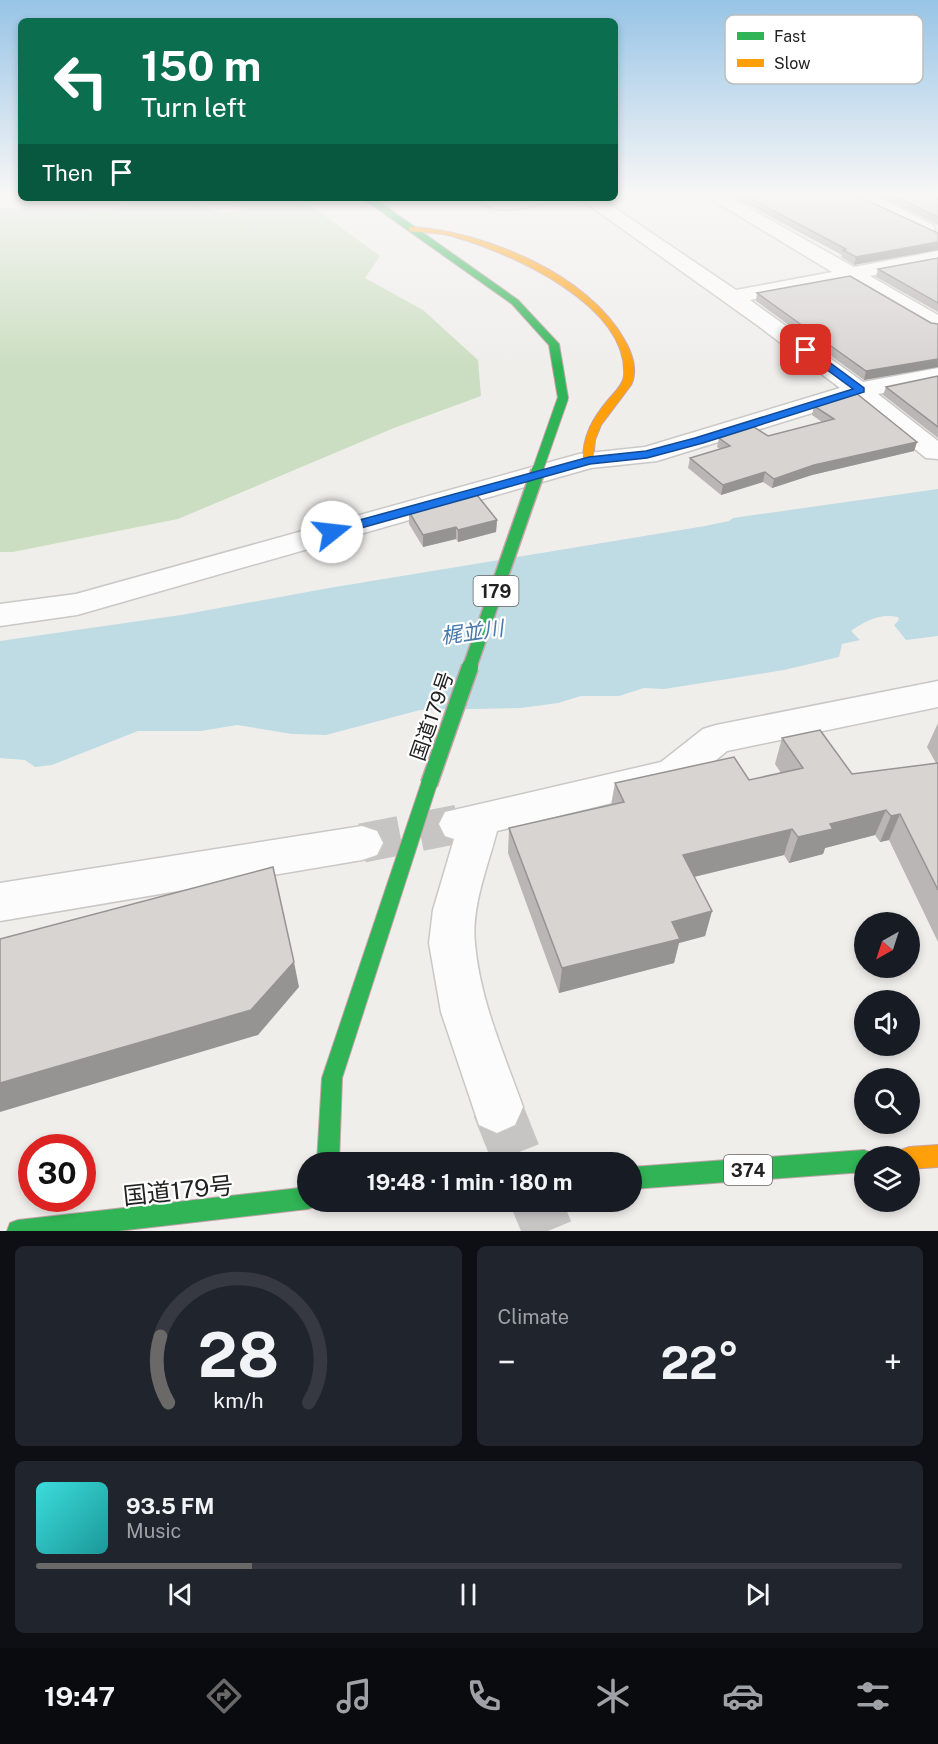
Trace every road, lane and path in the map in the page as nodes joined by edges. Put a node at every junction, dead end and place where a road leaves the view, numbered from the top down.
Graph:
1 (444, 251) edge
2 (500, 251) edge
3 (667, 251) edge
4 (810, 251) edge
5 (938, 257) edge
6 (850, 274) junction
7 (734, 297) junction
8 (938, 324) edge
9 (938, 375) edge
10 (860, 390) junction
11 (935, 452) dead end
12 (589, 460) junction
13 (0, 615) edge
14 (938, 694) edge
15 (362, 843) tunnel mouth
16 (0, 902) edge
17 (497, 1107) tunnel mouth
18 (328, 1152) edge
19 (938, 1156) edge
20 (920, 1157) edge
21 (854, 1162) edge
22 (642, 1177) edge
23 (297, 1199) edge
24 (18, 1231) edge

1 - 18 highway, 国道179号 / 179, bridge
2 - 12 highway
3 - 7 street
4 - 6 street
5 - 6 street
6 - 7 street
6 - 8 street
7 - 10 street
9 - 10 street
10 - 11 street
10 - 12 street
12 - 13 street
14 - 17 street
15 - 16 street
19 - 20 highway
21 - 22 highway, 374
23 - 24 highway, 国道179号

